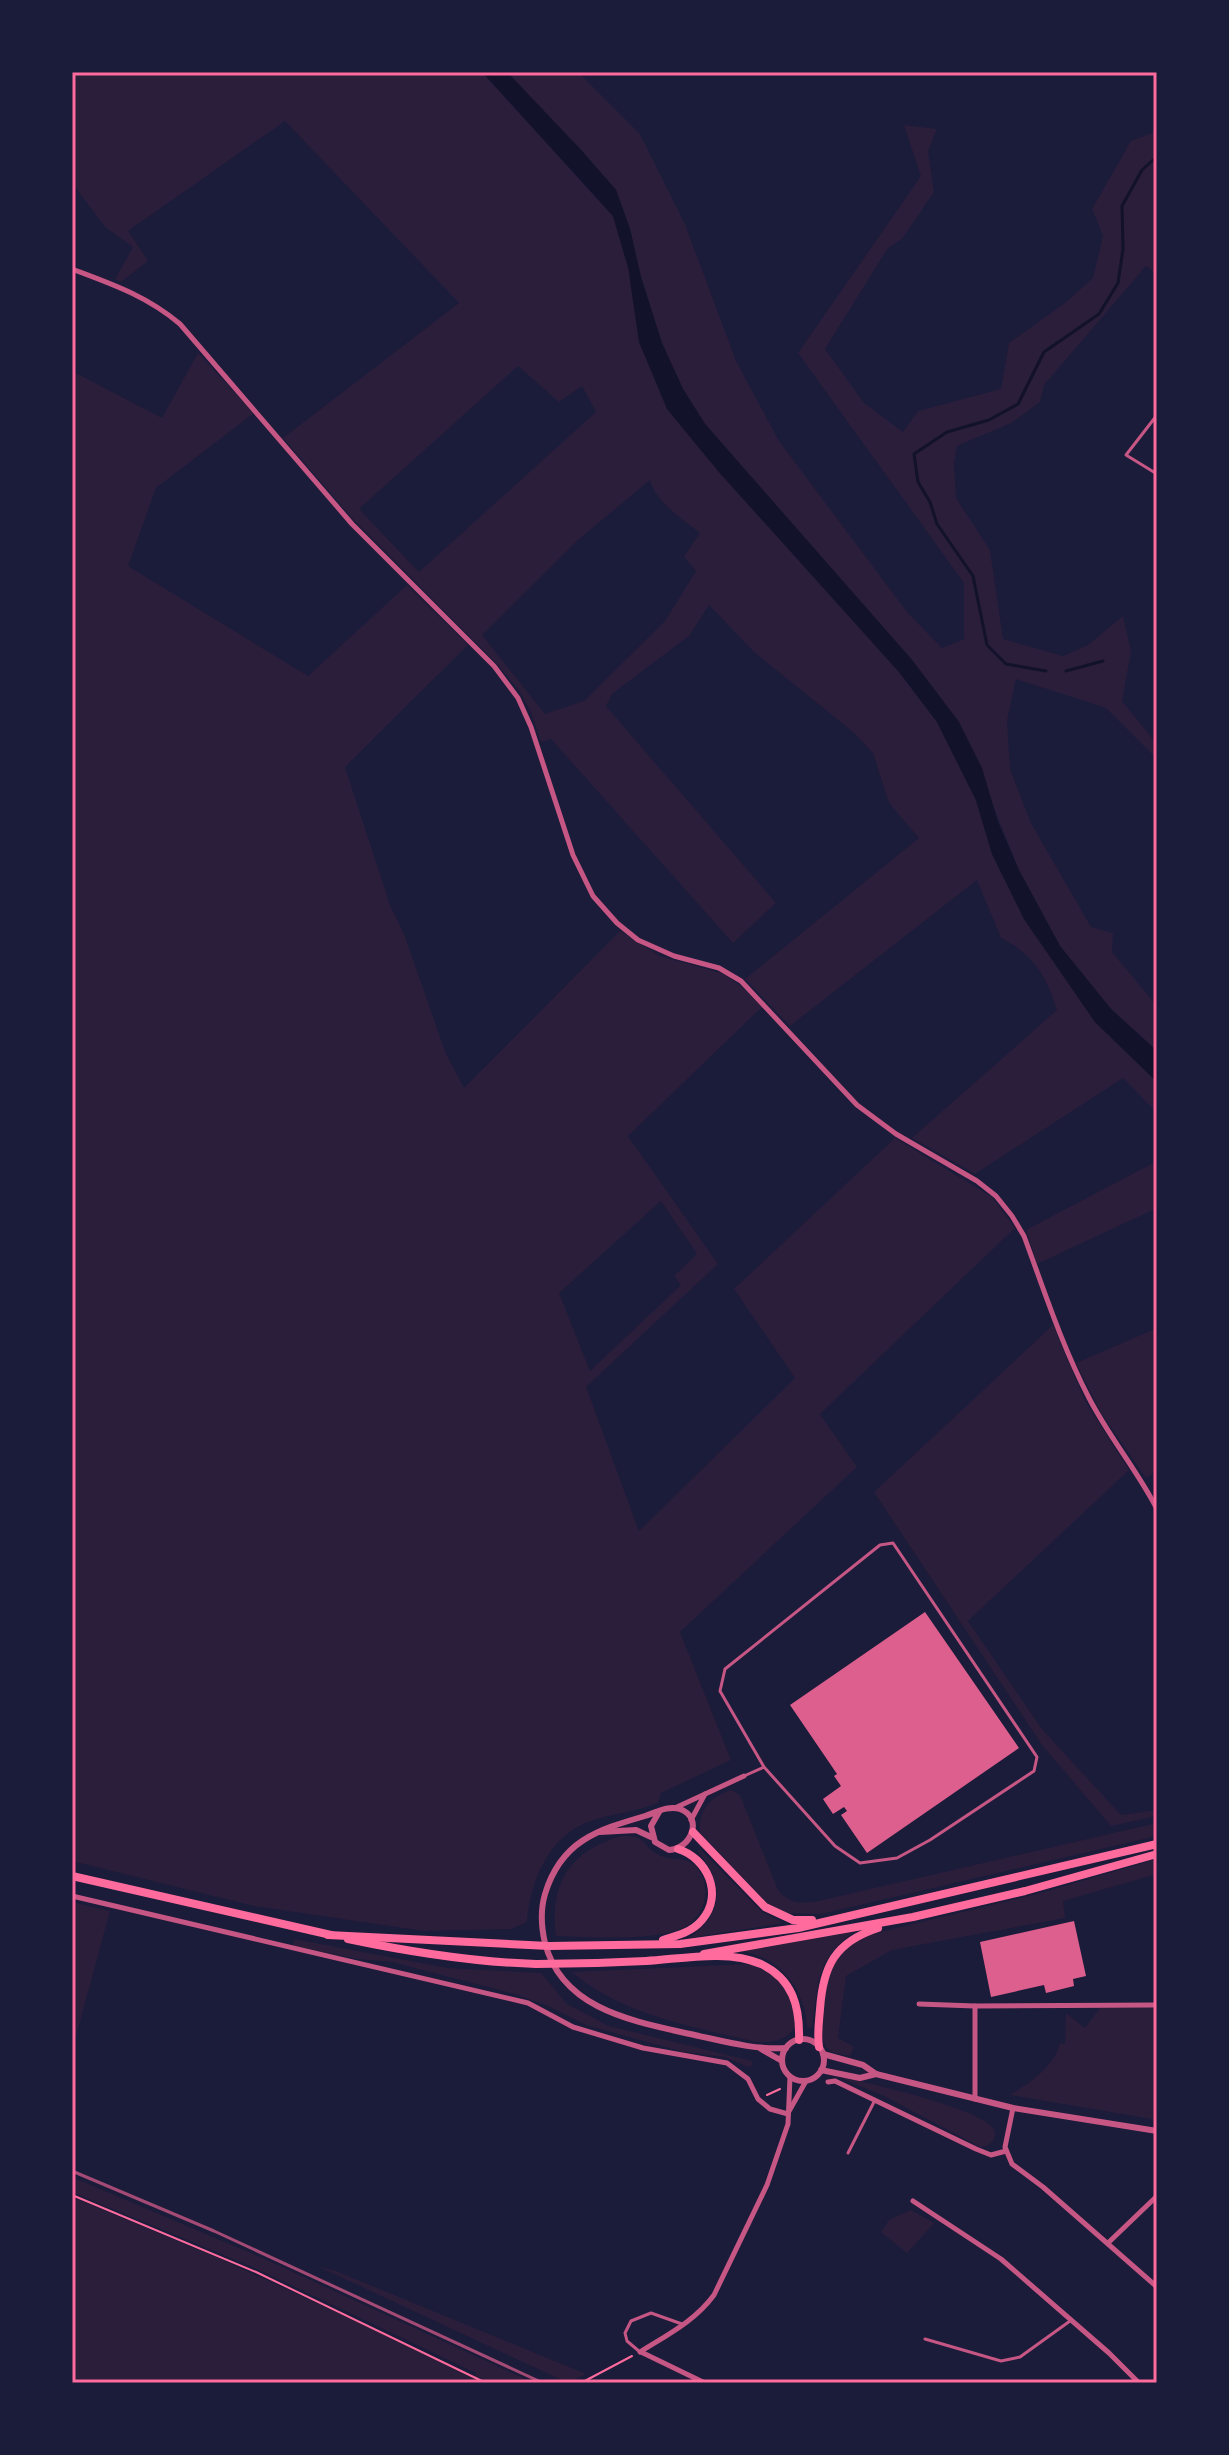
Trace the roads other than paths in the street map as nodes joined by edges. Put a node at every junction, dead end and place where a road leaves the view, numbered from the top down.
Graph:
1 (72, 269) edge
2 (1157, 415) edge
3 (1157, 474) edge
4 (1157, 1509) edge
5 (764, 1767) junction
6 (744, 1776) joint
7 (705, 1794) junction
8 (675, 1808) junction
9 (659, 1812) junction
10 (691, 1820) junction
11 (596, 1832) junction
12 (693, 1832) junction
13 (653, 1838) junction
14 (1157, 1844) edge
15 (678, 1849) junction
16 (1157, 1854) edge
17 (72, 1876) edge
18 (72, 1896) edge
19 (848, 1915) junction
20 (913, 1917) junction
21 (328, 1935) junction
22 (618, 1944) junction
23 (688, 1957) junction
24 (919, 2004) dead end
25 (1157, 2005) edge
26 (975, 2006) junction
27 (799, 2040) junction
28 (786, 2048) junction
29 (761, 2049) junction
30 (821, 2051) junction
31 (782, 2061) junction
32 (821, 2070) junction
33 (876, 2074) junction
34 (790, 2077) junction
35 (806, 2081) junction
36 (828, 2082) dead end
37 (975, 2099) junction
38 (875, 2100) junction
39 (1013, 2108) junction
40 (788, 2114) junction
41 (1157, 2131) edge
42 (1006, 2151) junction
43 (848, 2153) dead end
44 (1157, 2196) edge
45 (913, 2201) dead end
46 (1108, 2243) junction
47 (1157, 2287) edge
48 (1070, 2321) junction
49 (684, 2325) junction
50 (925, 2339) dead end
51 (640, 2352) junction
52 (705, 2383) edge
53 (1139, 2383) edge

1 - 4 street
2 - 3 lane
5 - 5 lane
5 - 6 lane
6 - 7 street
7 - 8 street
7 - 10 street
8 - 9 street
8 - 10 street
9 - 11 street
9 - 13 street
10 - 12 street
11 - 13 street
11 - 29 street
12 - 15 street
12 - 19 main road
13 - 15 street
14 - 19 main road
15 - 22 main road
16 - 20 main road
17 - 21 main road
18 - 40 street
19 - 22 main road
20 - 23 main road
20 - 30 main road
21 - 22 main road
21 - 23 main road
23 - 27 main road
24 - 26 street
25 - 26 street
26 - 37 street
27 - 28 street
27 - 30 street
28 - 29 street
28 - 31 street
29 - 31 street
30 - 32 street
30 - 33 street
31 - 34 street
32 - 33 street
32 - 35 street
33 - 37 street
34 - 35 street
34 - 40 street
35 - 40 street
36 - 38 street
37 - 39 street
38 - 42 street
38 - 43 lane
39 - 41 street
39 - 42 street
40 - 49 street
42 - 46 street
44 - 46 street
45 - 48 street
46 - 47 street
48 - 50 lane
48 - 53 street
49 - 51 street
49 - 51 lane
51 - 52 street

